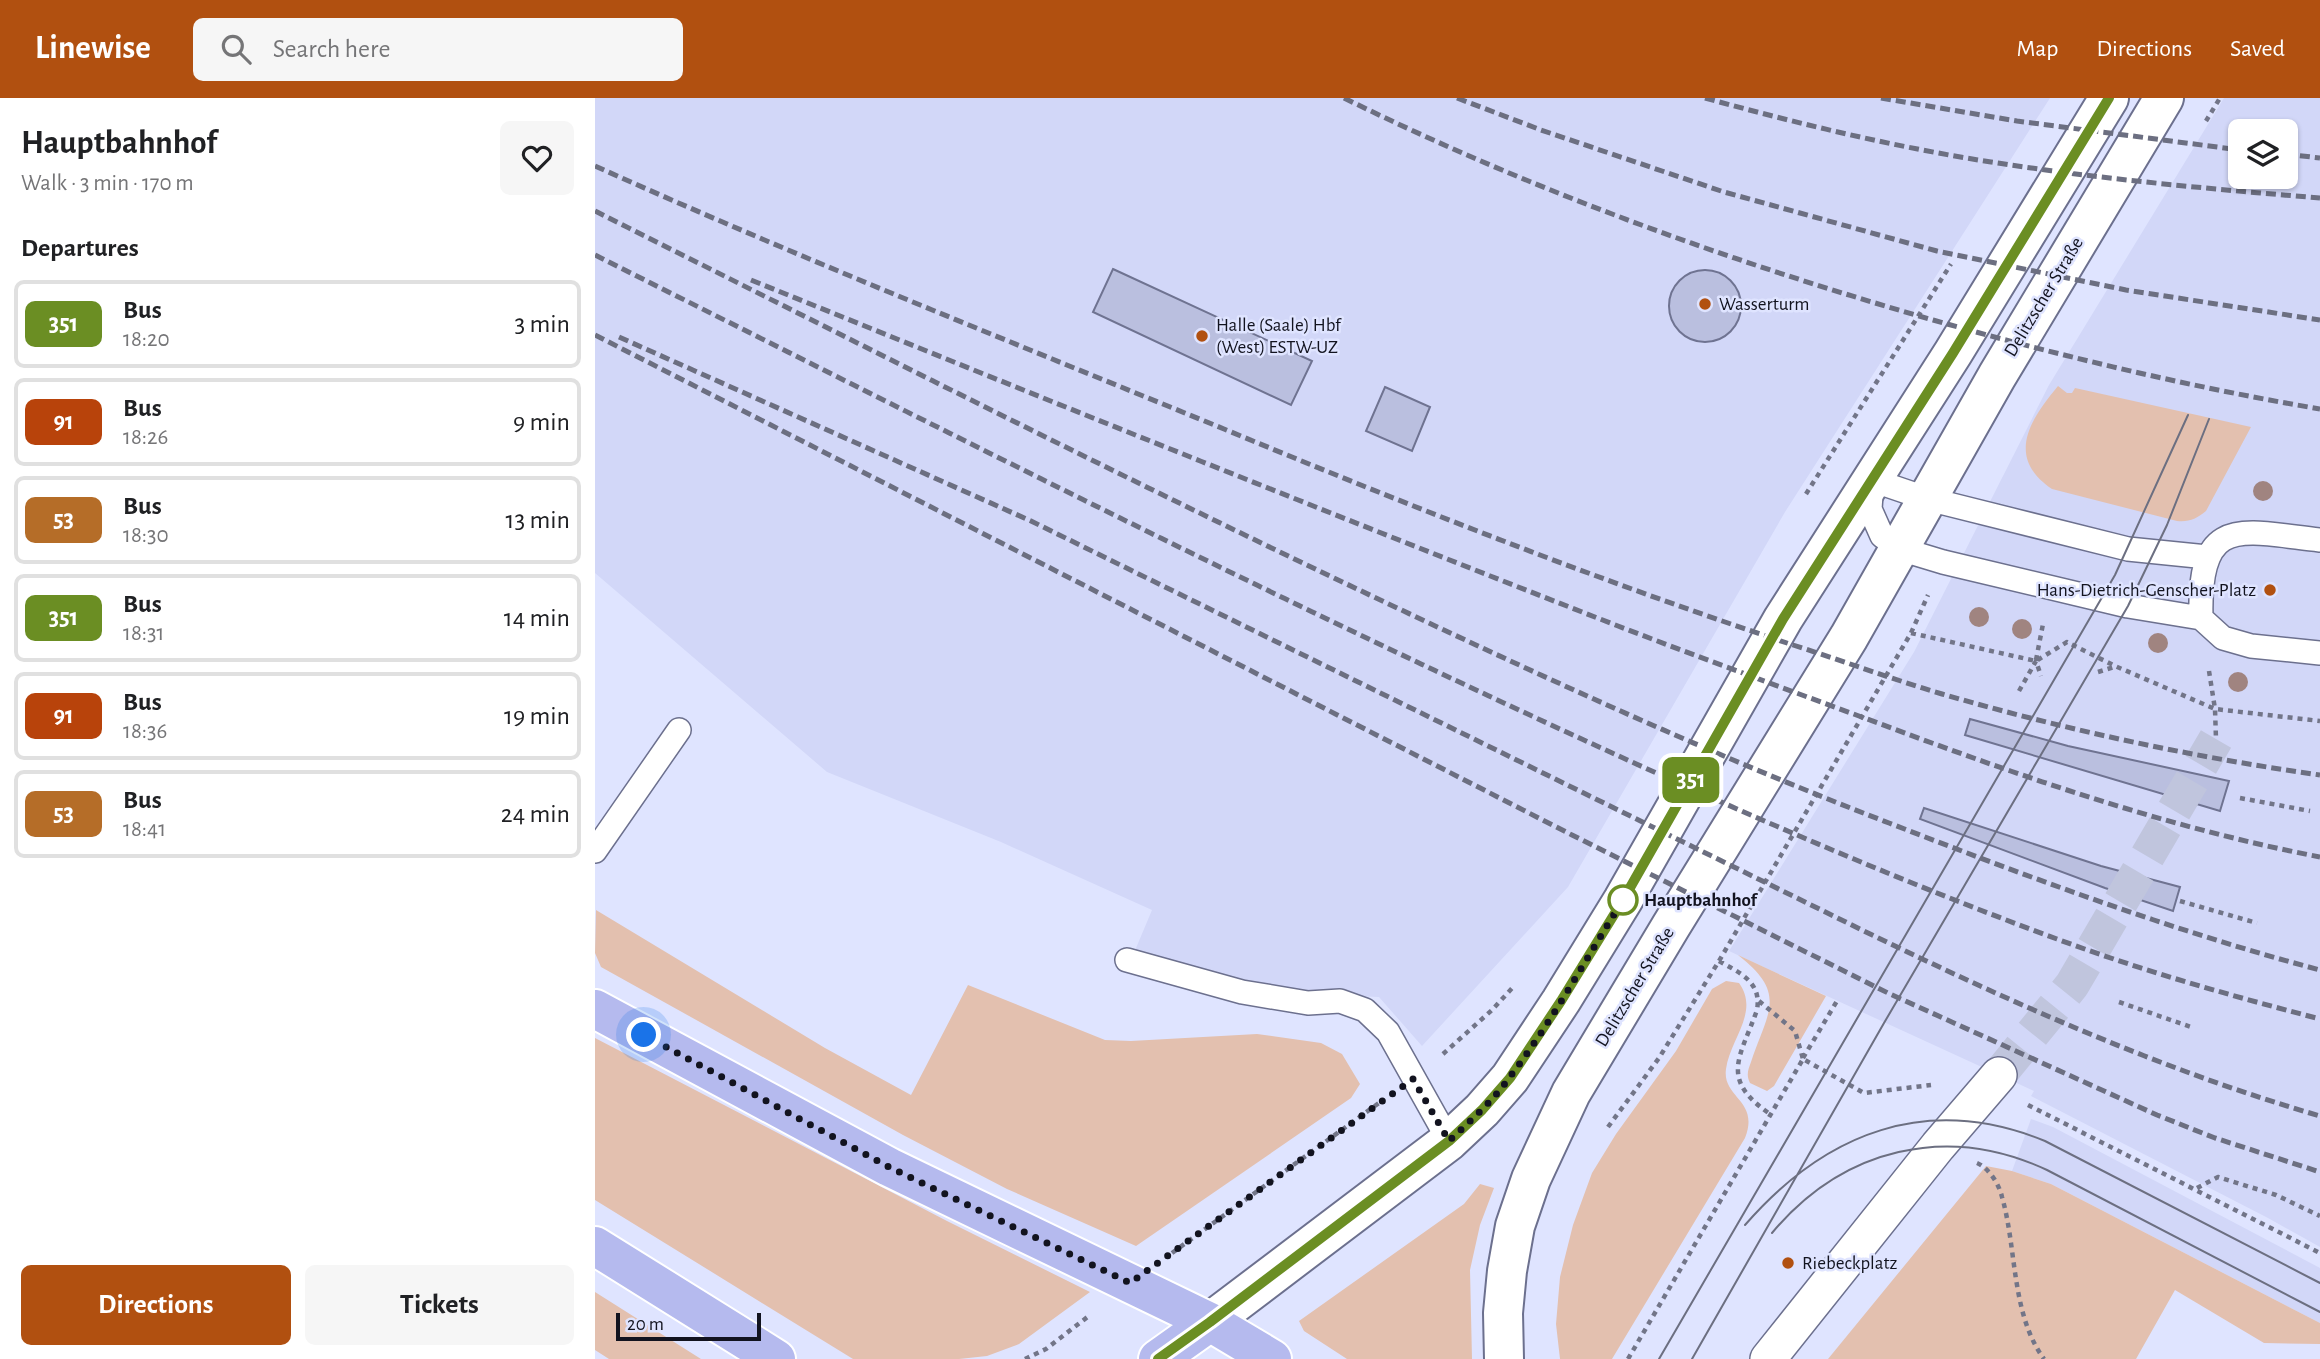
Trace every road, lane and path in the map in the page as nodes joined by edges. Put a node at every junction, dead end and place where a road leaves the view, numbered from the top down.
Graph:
1 (2109, 98) edge
2 (2164, 98) edge
3 (1954, 260) dead end
4 (1872, 480) junction
5 (1928, 499) junction
6 (1800, 503) dead end
7 (2320, 540) edge
8 (1900, 549) junction
9 (2207, 557) junction
10 (2201, 618) junction
11 (1911, 633) dead end
12 (2320, 653) edge
13 (2036, 661) junction
14 (2115, 666) junction
15 (2098, 672) dead end
16 (2041, 676) dead end
17 (2018, 691) dead end
18 (2215, 709) junction
19 (2320, 722) edge
20 (679, 730) dead end
21 (2216, 739) tunnel mouth
22 (2240, 798) dead end
23 (2310, 811) dead end
24 (595, 851) edge
25 (2180, 901) dead end
26 (2257, 923) dead end
27 (1127, 960) dead end
28 (1719, 961) dead end
29 (1519, 980) dead end
30 (1759, 1000) junction
31 (1837, 1001) dead end
32 (2119, 1002) dead end
33 (595, 1009) edge
34 (2192, 1027) dead end
35 (1803, 1059) junction
36 (1413, 1079) junction
37 (1991, 1082) junction
38 (1770, 1114) junction
39 (1449, 1141) junction
40 (1986, 1166) dead end
41 (2196, 1189) junction
42 (2320, 1216) edge
43 (595, 1246) edge
44 (2320, 1253) edge
45 (1130, 1283) junction
46 (1210, 1322) junction
47 (776, 1359) edge
48 (1025, 1359) edge
49 (1158, 1359) edge
50 (1272, 1359) edge
51 (1504, 1359) edge
52 (1628, 1359) edge
53 (1769, 1359) edge
54 (2044, 1359) edge

1 - 4 main road
2 - 5 main road, Delitzscher Straße
3 - 6 path
4 - 5 lane
4 - 8 lane
4 - 39 main road
5 - 8 main road, Delitzscher Straße
5 - 9 lane
7 - 9 lane
8 - 10 lane
8 - 51 main road, Delitzscher Straße
9 - 10 lane
10 - 12 lane
11 - 13 path
13 - 14 path
13 - 16 path
13 - 17 path
14 - 15 path
14 - 18 path
18 - 19 path
18 - 21 path
20 - 24 lane
22 - 23 path
25 - 26 path
27 - 36 lane
28 - 30 path
29 - 36 path
30 - 35 path
30 - 38 path
31 - 35 path
32 - 34 path
33 - 45 main road
35 - 37 path
35 - 38 path
36 - 39 lane
36 - 45 path
37 - 41 path
37 - 53 street
38 - 52 path
39 - 46 main road
40 - 54 path
41 - 42 path
41 - 44 path
43 - 47 main road
45 - 46 main road
45 - 48 path
46 - 49 main road
46 - 50 main road

